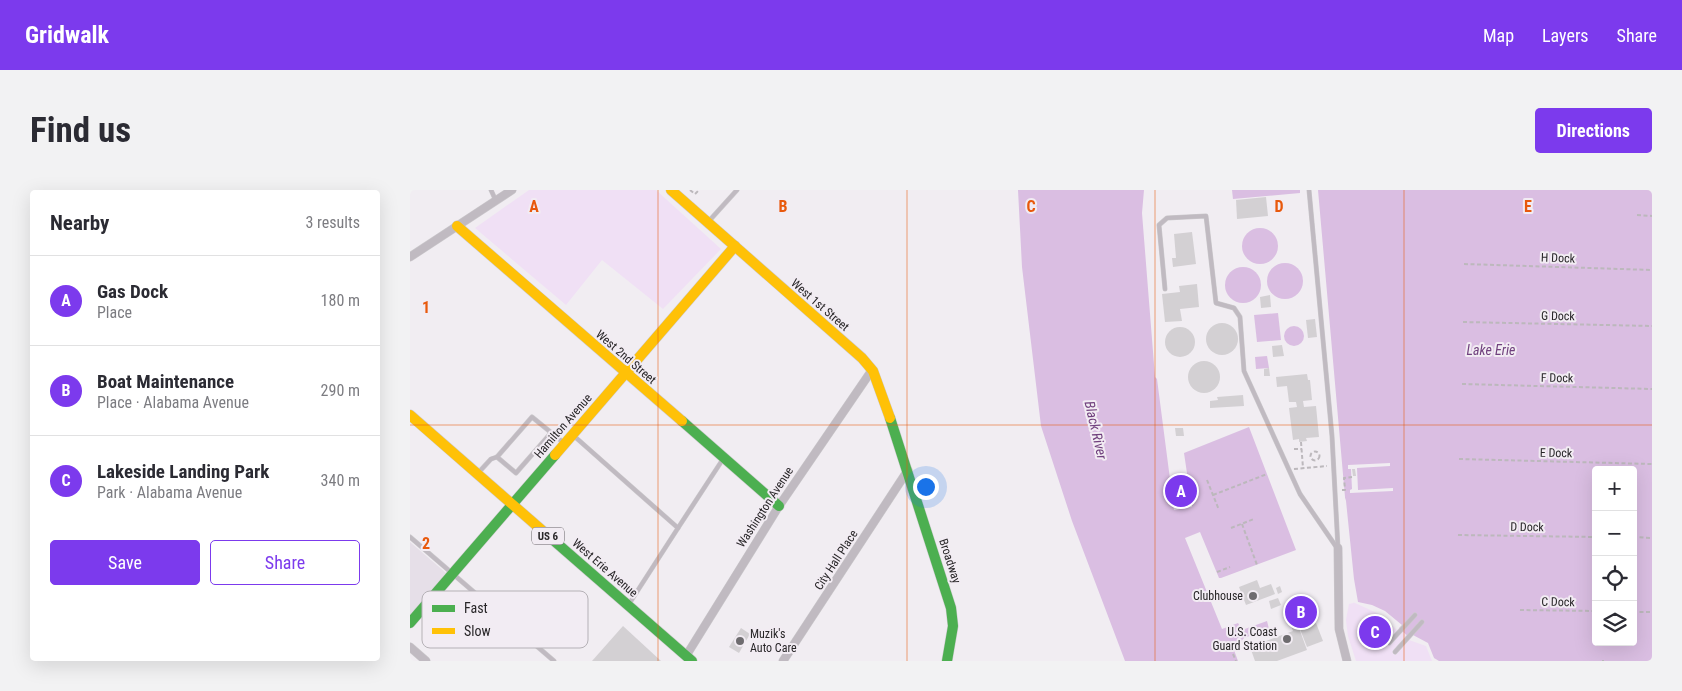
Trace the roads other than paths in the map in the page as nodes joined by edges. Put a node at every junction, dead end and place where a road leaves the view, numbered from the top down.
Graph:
1 (491, 190) edge
2 (512, 190) edge
3 (671, 190) edge
4 (737, 190) edge
5 (1310, 190) edge
6 (496, 201) junction
7 (708, 222) junction
8 (457, 226) junction
9 (735, 246) junction
10 (410, 256) edge
11 (1165, 289) dead end
12 (872, 370) junction
13 (625, 373) junction
14 (410, 416) edge
15 (551, 432) junction
16 (572, 435) junction
17 (564, 444) junction
18 (496, 457) junction
19 (724, 458) junction
20 (908, 470) junction
21 (478, 474) junction
22 (512, 504) junction
23 (779, 506) junction
24 (678, 528) junction
25 (410, 537) edge
26 (1338, 548) junction
27 (453, 574) junction
28 (438, 591) edge
29 (473, 591) edge
30 (628, 605) junction
31 (422, 609) edge
32 (1415, 615) dead end
33 (1422, 622) dead end
34 (410, 623) edge
35 (1389, 644) dead end
36 (410, 647) edge
37 (539, 648) edge
38 (1396, 652) dead end
39 (687, 659) edge
40 (426, 661) edge
41 (554, 661) edge
42 (783, 661) edge
43 (947, 661) edge
44 (1347, 661) edge

1 - 6 lane
2 - 6 street
3 - 7 street, West 1st Street
4 - 7 lane
5 - 26 lane
6 - 8 street
7 - 9 street, West 1st Street
8 - 10 street
8 - 13 street, West 2nd Street
9 - 12 street, West 1st Street
9 - 13 street, Hamilton Avenue
11 - 26 lane
12 - 20 street, West 1st Street
12 - 23 street, Washington Avenue
13 - 16 street, Hamilton Avenue
13 - 19 street, West 2nd Street
14 - 21 street, West Erie Avenue / US 6
15 - 17 lane
15 - 18 lane
15 - 18 lane
16 - 17 street, Hamilton Avenue
16 - 24 lane
17 - 22 street, Hamilton Avenue
18 - 21 lane
19 - 23 street, West 2nd Street
19 - 24 lane
20 - 42 street, City Hall Place
20 - 43 street, Broadway
21 - 22 street, West Erie Avenue / US 6
22 - 27 street, Hamilton Avenue
22 - 30 street, West Erie Avenue / US 6
23 - 39 street, Washington Avenue
24 - 30 lane
25 - 27 lane
26 - 44 street
27 - 28 street, Hamilton Avenue
27 - 29 lane
30 - 39 street, West Erie Avenue / US 6
31 - 34 street, Hamilton Avenue
32 - 35 lane
33 - 38 lane
36 - 40 street
37 - 41 lane

